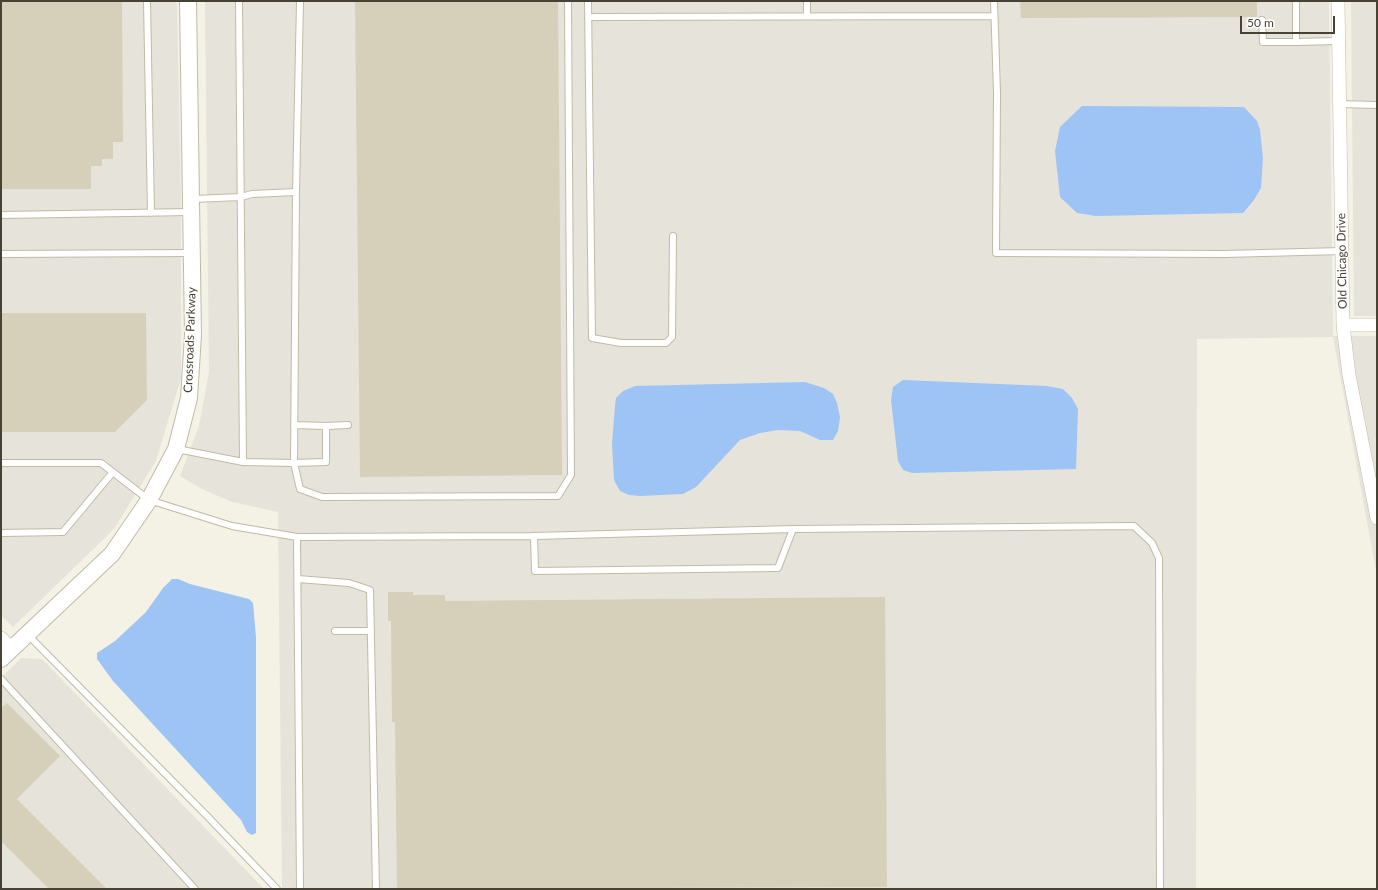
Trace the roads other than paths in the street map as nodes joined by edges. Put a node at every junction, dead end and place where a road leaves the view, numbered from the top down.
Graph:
1 (147, 1) edge
2 (188, 1) edge
3 (239, 1) edge
4 (300, 1) edge
5 (568, 1) edge
6 (588, 1) edge
7 (807, 1) edge
8 (994, 1) edge
9 (1296, 1) edge
10 (1338, 1) edge
11 (806, 16) junction
12 (994, 16) junction
13 (588, 17) junction
14 (1262, 20) dead end
15 (1338, 41) junction
16 (1296, 42) junction
17 (1339, 104) junction
18 (1377, 105) edge
19 (296, 192) junction
20 (241, 196) junction
21 (191, 205) junction
22 (151, 212) junction
23 (1, 215) edge
24 (672, 236) dead end
25 (1342, 251) junction
26 (192, 252) junction
27 (1, 254) edge
28 (1343, 325) junction
29 (1377, 325) edge
30 (294, 425) junction
31 (348, 425) dead end
32 (326, 426) junction
33 (176, 449) junction
34 (243, 462) junction
35 (1, 463) edge
36 (294, 463) junction
37 (113, 472) junction
38 (1374, 486) edge
39 (150, 500) junction
40 (1377, 518) edge
41 (793, 529) junction
42 (1, 533) edge
43 (534, 536) junction
44 (297, 537) junction
45 (298, 579) junction
46 (335, 631) dead end
47 (371, 631) junction
48 (27, 634) junction
49 (5, 649) edge
50 (1, 679) edge
51 (195, 889) edge
52 (277, 889) edge
53 (300, 889) edge
54 (376, 889) edge
55 (1160, 889) edge

1 - 22 lane
2 - 21 street, Crossroads Parkway
3 - 20 lane
4 - 19 lane
5 - 36 lane
6 - 13 lane
7 - 11 lane
8 - 12 lane
9 - 16 lane
10 - 15 street, Old Chicago Drive
11 - 12 lane
11 - 13 lane
12 - 25 lane
13 - 24 lane
14 - 16 lane
15 - 16 lane
15 - 17 street, Old Chicago Drive
17 - 18 lane
17 - 25 street, Old Chicago Drive
19 - 20 lane
19 - 30 lane
20 - 21 lane
20 - 34 lane
21 - 22 lane
21 - 26 street, Crossroads Parkway
22 - 23 lane
25 - 28 street, Old Chicago Drive
26 - 27 lane
26 - 33 street, Crossroads Parkway
28 - 29 street
28 - 38 street, Old Chicago Drive
30 - 32 lane
30 - 36 lane
31 - 32 lane
32 - 36 lane
33 - 34 lane
33 - 39 street, Crossroads Parkway
34 - 36 lane
35 - 37 lane
37 - 39 lane
37 - 42 lane
38 - 40 street, Old Chicago Drive
39 - 44 lane
39 - 48 street, Crossroads Parkway
41 - 43 lane
41 - 43 lane
41 - 55 lane
43 - 44 lane
44 - 45 lane
45 - 47 lane
45 - 53 lane
46 - 47 lane
47 - 54 lane
48 - 49 street, Crossroads Parkway
48 - 52 lane
50 - 51 lane

